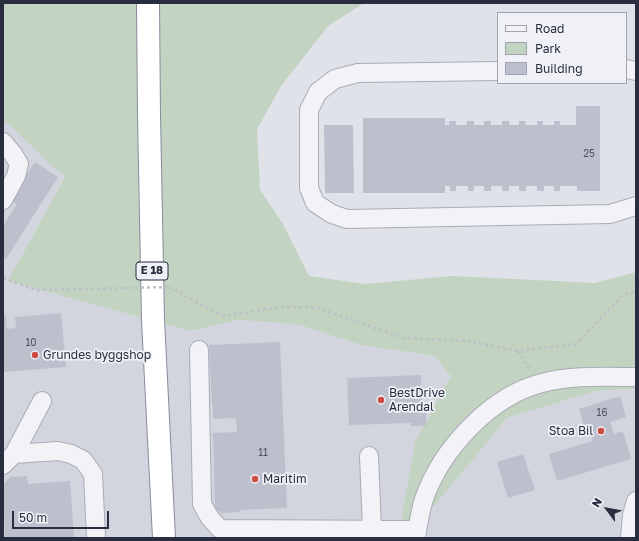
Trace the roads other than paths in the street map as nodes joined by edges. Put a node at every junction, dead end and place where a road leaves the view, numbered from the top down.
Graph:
1 (139, 3) edge
2 (148, 3) edge
3 (497, 71) edge
4 (3, 142) edge
5 (3, 200) edge
6 (636, 206) edge
7 (199, 350) dead end
8 (636, 377) edge
9 (42, 401) dead end
10 (369, 456) dead end
11 (9, 460) edge
12 (636, 501) edge
13 (372, 528) junction
14 (217, 533) edge
15 (417, 534) edge
16 (96, 538) edge
17 (150, 538) edge
18 (164, 538) edge
19 (630, 538) edge

1 - 17 highway, E 18
2 - 18 highway, E 18
3 - 6 street
4 - 5 street
7 - 14 street
8 - 15 street
9 - 11 street
10 - 13 street
11 - 16 street
12 - 19 street
13 - 14 street
13 - 15 street

